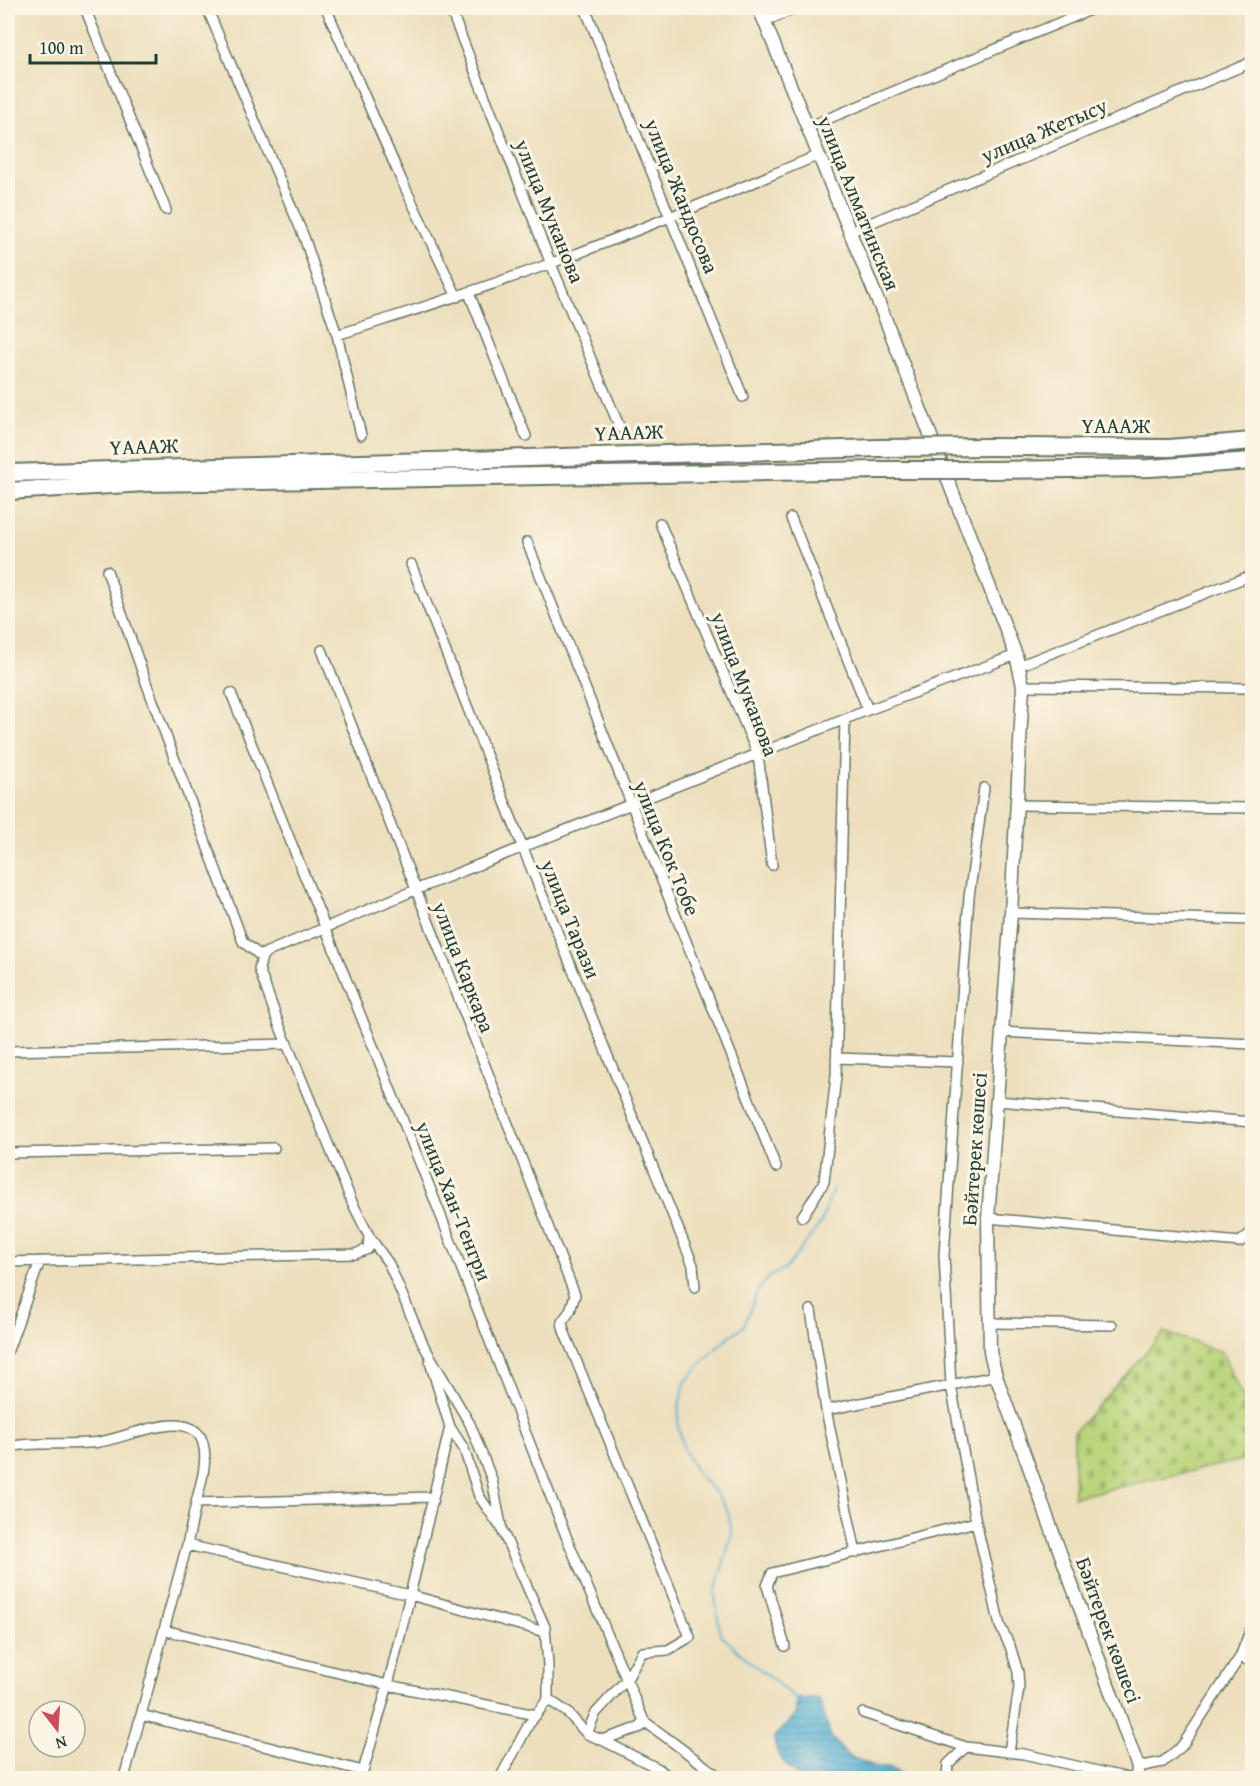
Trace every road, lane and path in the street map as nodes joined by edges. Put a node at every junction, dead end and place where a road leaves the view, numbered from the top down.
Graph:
1 (85, 8) edge
2 (207, 8) edge
3 (326, 8) edge
4 (450, 8) edge
5 (585, 8) edge
6 (759, 8) edge
7 (797, 8) edge
8 (1095, 8) edge
9 (765, 21) junction
10 (1252, 62) edge
11 (808, 127) junction
12 (819, 155) junction
13 (166, 210) dead end
14 (671, 217) junction
15 (849, 232) junction
16 (551, 264) junction
17 (469, 293) junction
18 (457, 297) junction
19 (337, 335) junction
20 (743, 398) dead end
21 (620, 428) dead end
22 (361, 435) dead end
23 (526, 436) dead end
24 (1252, 441) edge
25 (1252, 461) edge
26 (8, 473) edge
27 (8, 491) edge
28 (791, 518) dead end
29 (963, 519) joint
30 (660, 524) dead end
31 (527, 542) dead end
32 (411, 564) dead end
33 (107, 571) dead end
34 (1252, 575) edge
35 (322, 650) dead end
36 (1017, 661) junction
37 (1023, 686) junction
38 (1252, 688) edge
39 (231, 693) dead end
40 (868, 710) junction
41 (844, 719) junction
42 (758, 755) junction
43 (984, 788) dead end
44 (1017, 805) junction
45 (631, 806) junction
46 (1252, 808) edge
47 (523, 848) junction
48 (772, 865) dead end
49 (415, 890) junction
50 (1011, 913) junction
51 (1252, 920) edge
52 (326, 927) junction
53 (262, 957) junction
54 (1000, 1032) junction
55 (287, 1044) junction
56 (1252, 1044) edge
57 (8, 1051) edge
58 (836, 1058) junction
59 (958, 1062) junction
60 (997, 1101) junction
61 (1252, 1122) edge
62 (274, 1148) dead end
63 (8, 1153) edge
64 (776, 1167) dead end
65 (802, 1217) dead end
66 (988, 1218) junction
67 (1252, 1232) edge
68 (369, 1236) junction
69 (40, 1261) junction
70 (8, 1262) edge
71 (695, 1287) dead end
72 (811, 1310) dead end
73 (990, 1323) junction
74 (1112, 1325) dead end
75 (424, 1346) junction
76 (8, 1350) edge
77 (996, 1376) junction
78 (951, 1385) junction
79 (826, 1410) junction
80 (450, 1427) junction
81 (8, 1448) edge
82 (433, 1497) junction
83 (196, 1503) junction
84 (976, 1522) junction
85 (502, 1530) junction
86 (187, 1545) junction
87 (856, 1553) junction
88 (410, 1595) junction
89 (1252, 1626) edge
90 (164, 1630) junction
91 (545, 1632) junction
92 (785, 1646) dead end
93 (1240, 1657) junction
94 (1252, 1662) edge
95 (627, 1679) junction
96 (388, 1685) junction
97 (549, 1699) junction
98 (863, 1713) dead end
99 (141, 1715) junction
100 (536, 1716) junction
101 (644, 1721) junction
102 (587, 1734) junction
103 (603, 1740) junction
104 (966, 1747) junction
105 (1009, 1752) junction
106 (1138, 1773) edge
107 (363, 1775) edge
108 (124, 1779) edge
109 (500, 1779) edge
110 (670, 1779) edge
111 (721, 1779) edge
112 (947, 1779) edge
113 (1128, 1779) edge

1 - 13 street
2 - 19 street
3 - 18 street
4 - 16 street, улица Муканова
5 - 14 street, улица Жандосова
6 - 9 street, улица Алматинская
7 - 9 street
8 - 11 street
9 - 11 street, улица Алматинская
10 - 15 street, улица Жетысу
11 - 12 street, улица Алматинская
12 - 14 street
12 - 15 street, улица Алматинская
14 - 16 street
14 - 20 street, улица Жандосова
15 - 29 street, улица Алматинская
16 - 17 street
16 - 21 street, улица Муканова
17 - 18 street
17 - 23 street
18 - 19 street
19 - 22 street
24 - 26 highway, ҮАААЖ, bridge
25 - 27 highway, ҮАААЖ, bridge
28 - 40 street
29 - 36 street, Бәйтерек көшесі
30 - 42 street, улица Муканова
31 - 45 street, улица Кок Тобе
32 - 47 street, улица Тарази
33 - 53 street
34 - 36 street
35 - 49 street, улица Каркара
36 - 37 street, Бәйтерек көшесі
36 - 40 street
37 - 38 street
37 - 44 street, Бәйтерек көшесі
39 - 52 street, улица Хан-Тенгри
40 - 41 street
41 - 42 street
41 - 58 street
42 - 45 street
42 - 48 street, улица Муканова
43 - 59 street
44 - 46 street
44 - 50 street, Бәйтерек көшесі
45 - 47 street
45 - 64 street, улица Кок Тобе
47 - 49 street
47 - 71 street, улица Тарази
49 - 52 street
49 - 95 street, улица Каркара
50 - 51 street
50 - 54 street, Бәйтерек көшесі
52 - 53 street
52 - 95 street, улица Хан-Тенгри
53 - 55 street
54 - 56 street
54 - 60 street, Бәйтерек көшесі
55 - 57 street
55 - 68 street
58 - 59 street
58 - 65 street
59 - 78 street
60 - 61 street
60 - 66 street, Бәйтерек көшесі
62 - 63 street
66 - 67 street
66 - 73 street, Бәйтерек көшесі
68 - 69 street
68 - 75 street
69 - 70 street
69 - 76 street
72 - 79 street
73 - 74 street
73 - 77 street, Бәйтерек көшесі
75 - 80 street
75 - 85 street
77 - 78 street
77 - 106 street, Бәйтерек көшесі
78 - 79 street
78 - 84 street
79 - 87 street
80 - 82 street
80 - 85 street
81 - 83 street
82 - 83 street
82 - 88 street
83 - 86 street
84 - 87 street
84 - 105 street
85 - 91 street
86 - 88 street
86 - 90 street
87 - 92 street
88 - 91 street
88 - 96 street
89 - 93 street, Бәйтерек көшесі
90 - 96 street
90 - 99 street
91 - 97 street
93 - 94 street
93 - 106 street, Бәйтерек көшесі
95 - 101 street, улица Хан-Тенгри
95 - 102 street
96 - 100 street
96 - 107 street
97 - 100 street
97 - 102 street
98 - 104 street
99 - 107 street
99 - 108 street
100 - 109 street
101 - 103 street
101 - 111 street
102 - 103 street
103 - 110 street
104 - 105 street
104 - 112 street
105 - 113 street

